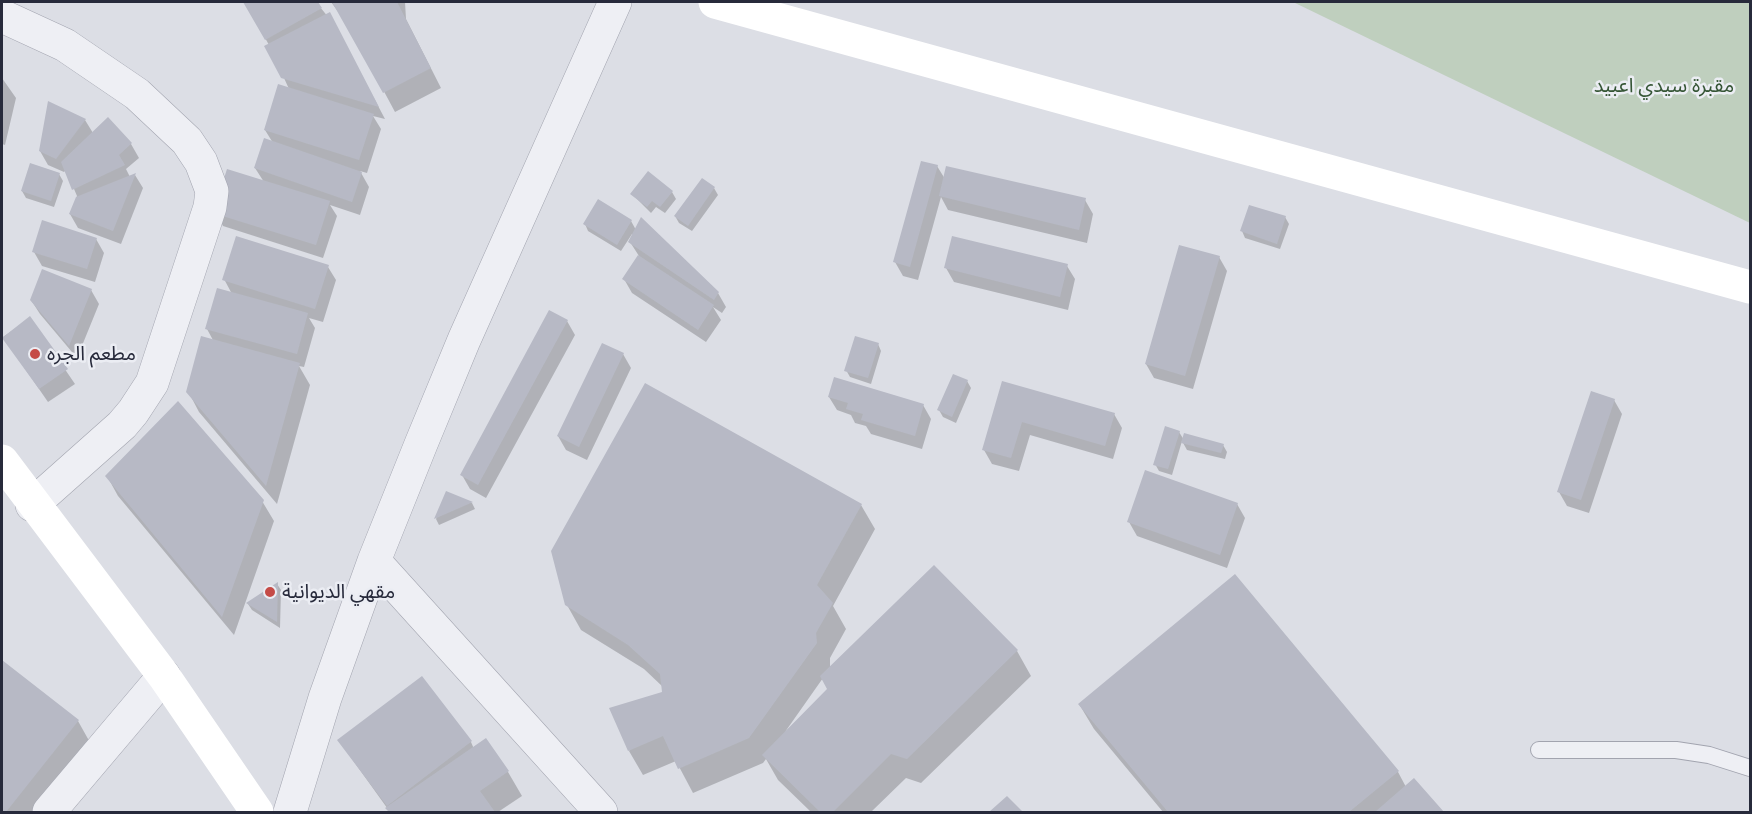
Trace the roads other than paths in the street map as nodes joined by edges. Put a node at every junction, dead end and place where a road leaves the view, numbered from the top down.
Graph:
1 (615, 2) edge
2 (715, 2) edge
3 (2, 16) edge
4 (1750, 287) edge
5 (2, 461) edge
6 (32, 505) junction
7 (375, 561) junction
8 (165, 676) junction
9 (1539, 750) dead end
10 (1750, 768) edge
11 (50, 813) edge
12 (257, 813) edge
13 (290, 813) edge
14 (601, 813) edge

1 - 7 street
2 - 4 main road
3 - 6 street
5 - 6 main road
6 - 8 main road
7 - 13 street
7 - 14 street
8 - 11 street
8 - 12 main road
9 - 10 lane

